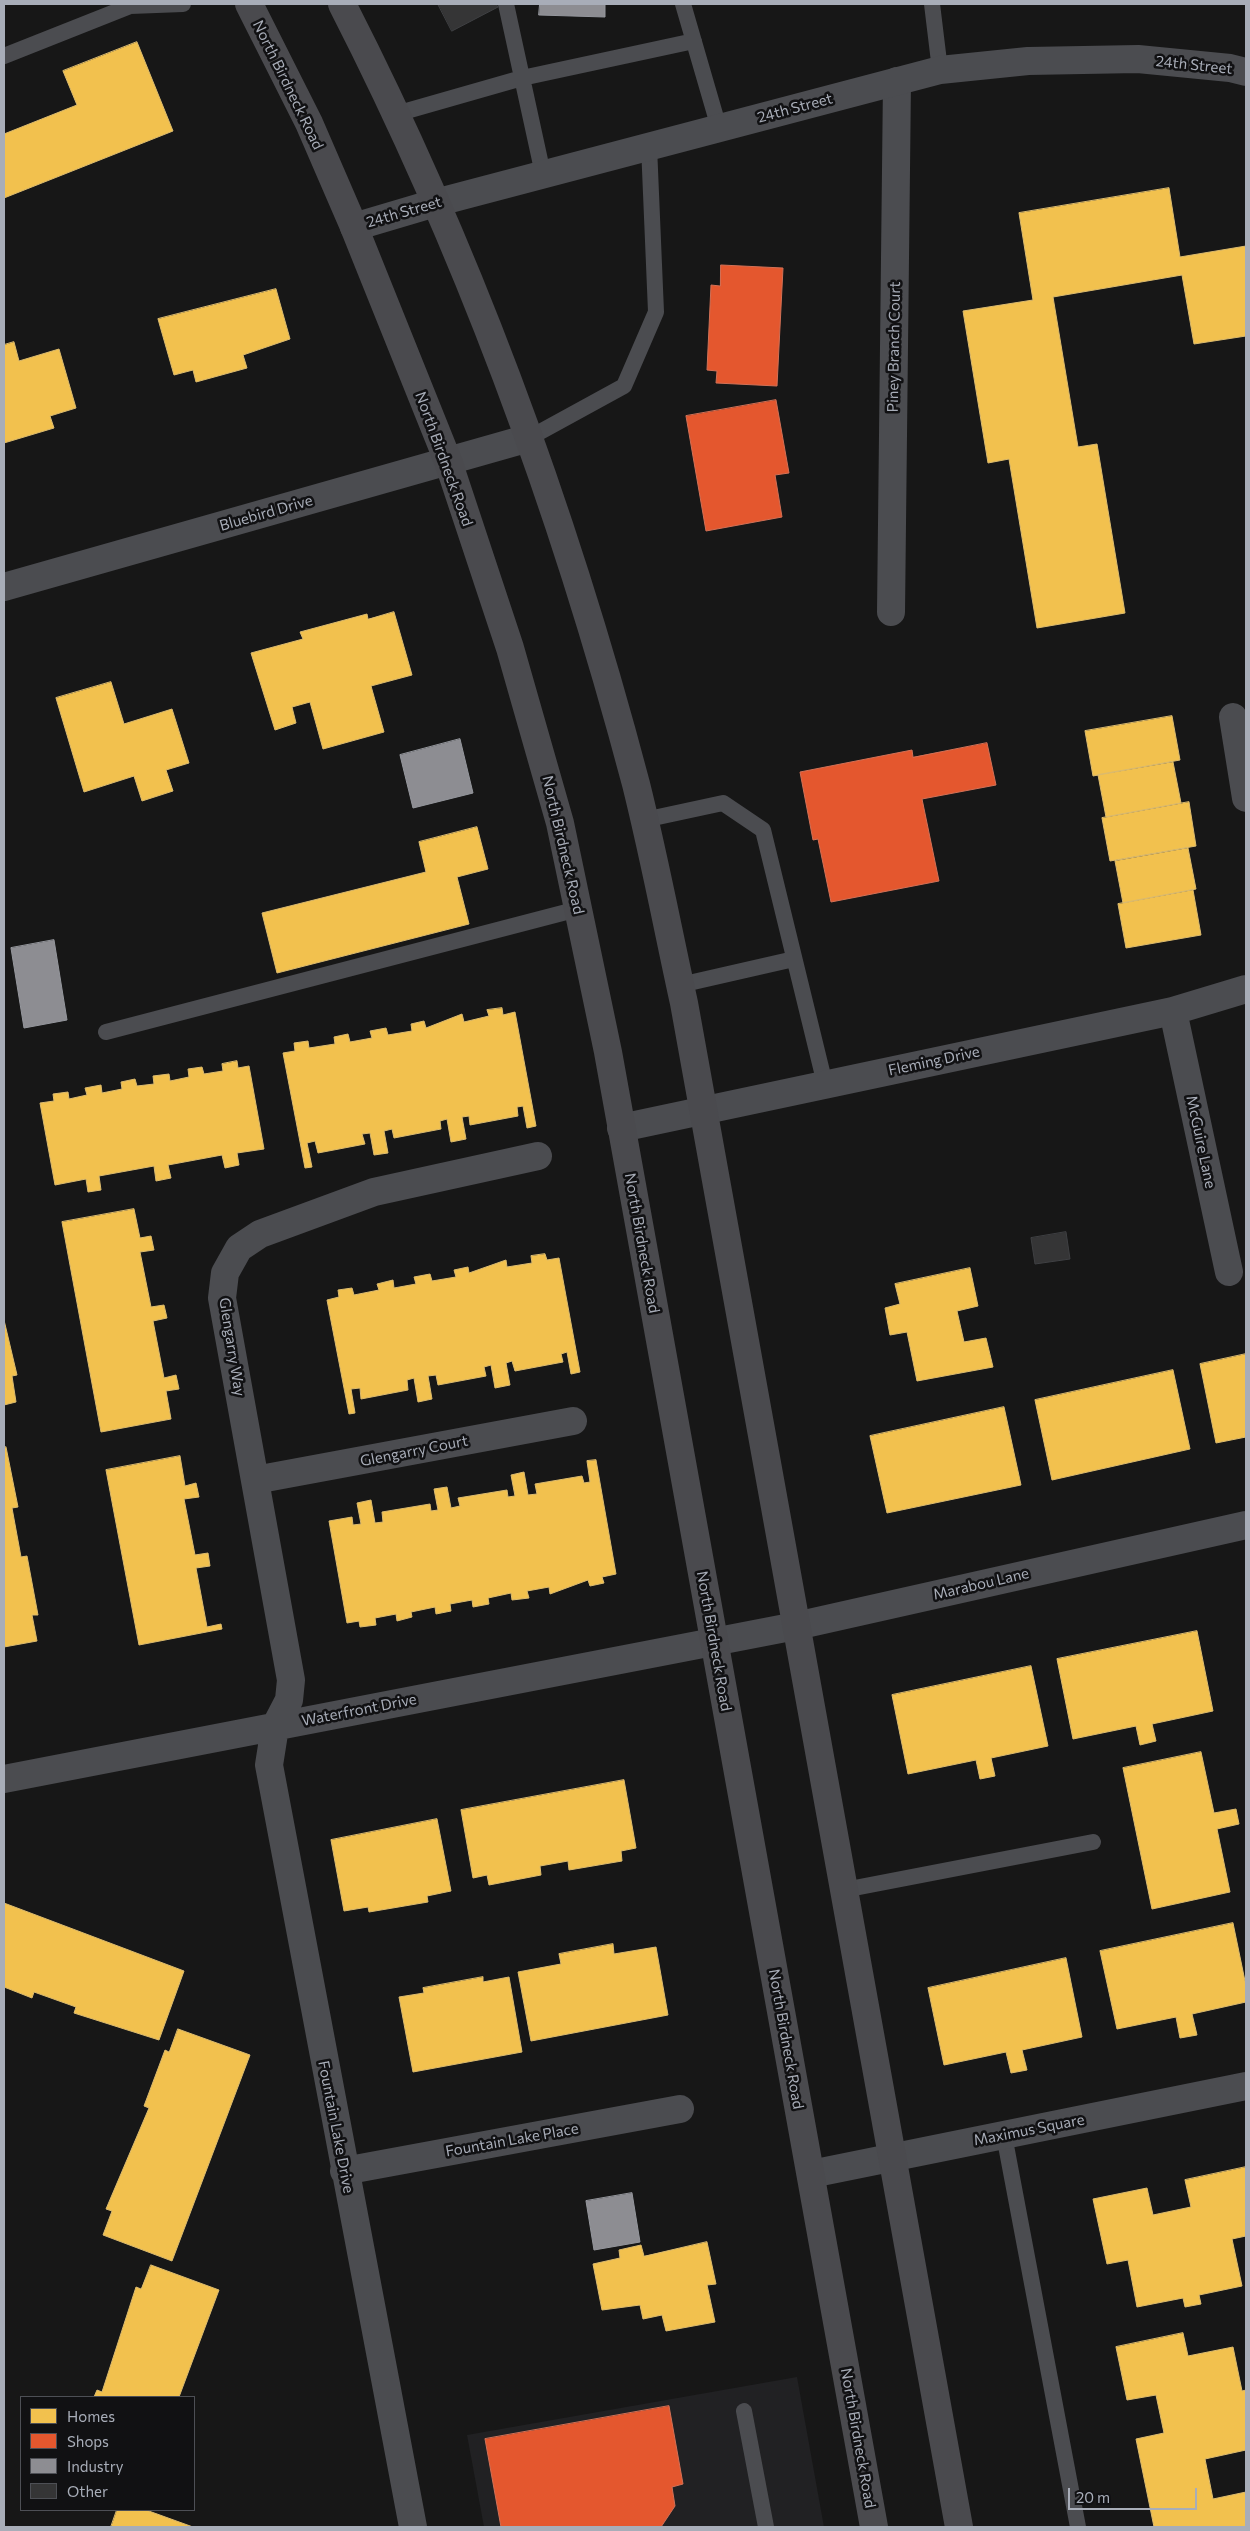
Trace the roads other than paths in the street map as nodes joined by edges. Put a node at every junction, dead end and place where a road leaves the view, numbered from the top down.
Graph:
1 (183, 4) edge
2 (248, 4) edge
3 (342, 4) edge
4 (506, 4) edge
5 (683, 4) edge
6 (932, 4) edge
7 (694, 41) junction
8 (4, 56) edge
9 (940, 70) junction
10 (1246, 72) edge
11 (522, 78) junction
12 (896, 81) junction
13 (396, 114) junction
14 (719, 128) junction
15 (649, 146) junction
16 (542, 174) junction
17 (435, 203) junction
18 (354, 227) junction
19 (529, 438) junction
20 (448, 461) junction
21 (4, 588) edge
22 (891, 612) dead end
23 (1233, 717) dead end
24 (1246, 798) edge
25 (644, 820) junction
26 (578, 909) junction
27 (794, 959) junction
28 (680, 985) junction
29 (1246, 989) edge
30 (1173, 1011) junction
31 (106, 1032) dead end
32 (825, 1084) junction
33 (703, 1110) junction
34 (621, 1128) junction
35 (538, 1156) dead end
36 (1229, 1272) dead end
37 (572, 1421) dead end
38 (255, 1480) junction
39 (1246, 1525) edge
40 (796, 1626) junction
41 (714, 1641) junction
42 (275, 1727) junction
43 (4, 1779) edge
44 (1093, 1842) dead end
45 (844, 1890) junction
46 (1246, 2086) edge
47 (680, 2109) dead end
48 (1004, 2135) junction
49 (893, 2157) junction
50 (344, 2171) junction
51 (811, 2174) junction
52 (744, 2411) dead end
53 (413, 2527) edge
54 (766, 2527) edge
55 (874, 2527) edge
56 (959, 2527) edge
57 (1078, 2527) edge

1 - 8 lane
2 - 18 main road, North Birdneck Road
3 - 13 main road
4 - 11 lane
5 - 7 lane
6 - 9 lane
7 - 11 lane
7 - 14 lane
9 - 10 street, 24th Street
9 - 12 street, 24th Street
11 - 13 lane
11 - 16 lane
12 - 14 street, 24th Street
12 - 22 street, Piney Branch Court
13 - 17 main road
14 - 15 street, 24th Street
15 - 16 street, 24th Street
15 - 19 lane
16 - 17 street, 24th Street
17 - 18 street, 24th Street
17 - 19 main road
18 - 20 main road, North Birdneck Road
19 - 20 street, Bluebird Drive
19 - 25 main road
20 - 21 street, Bluebird Drive
20 - 26 main road, North Birdneck Road
23 - 24 street
25 - 27 lane
25 - 28 main road
26 - 31 lane
26 - 34 main road, North Birdneck Road
27 - 28 lane
27 - 32 lane
28 - 33 main road
29 - 30 street, Fleming Drive
30 - 32 street, Fleming Drive
30 - 36 street, McGuire Lane
32 - 33 street, Fleming Drive
33 - 34 street, Fleming Drive
33 - 40 main road
34 - 41 main road, North Birdneck Road
35 - 38 street, Glengarry Way
37 - 38 street, Glengarry Court
38 - 42 street, Glengarry Way
39 - 40 street, Marabou Lane
40 - 41 street, Marabou Lane
40 - 45 main road
41 - 42 street, Waterfront Drive
41 - 51 main road, North Birdneck Road
42 - 43 street, Waterfront Drive
42 - 50 street, Fountain Lake Drive
44 - 45 lane
45 - 49 main road
46 - 48 street, Maximus Square
47 - 50 street, Fountain Lake Place
48 - 49 street, Maximus Square
48 - 57 lane
49 - 51 street, Maximus Square
49 - 56 main road
50 - 53 street, Fountain Lake Drive
51 - 55 main road, North Birdneck Road
52 - 54 lane

